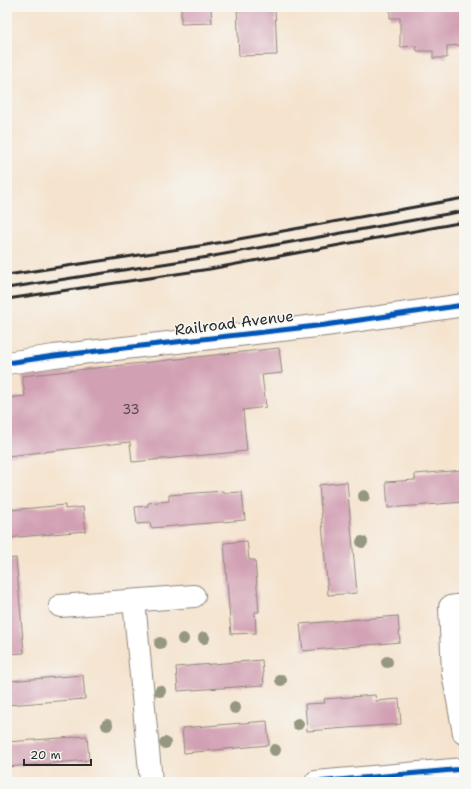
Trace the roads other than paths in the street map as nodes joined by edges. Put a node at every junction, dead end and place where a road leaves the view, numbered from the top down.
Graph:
1 (464, 306) edge
2 (7, 363) edge
3 (194, 596) dead end
4 (134, 601) junction
5 (464, 605) edge
6 (60, 606) dead end
7 (464, 733) edge
8 (464, 769) edge
9 (151, 782) edge
10 (316, 782) edge

1 - 2 street, Railroad Avenue
3 - 4 street
4 - 6 street
4 - 9 street
5 - 7 street
8 - 10 street

